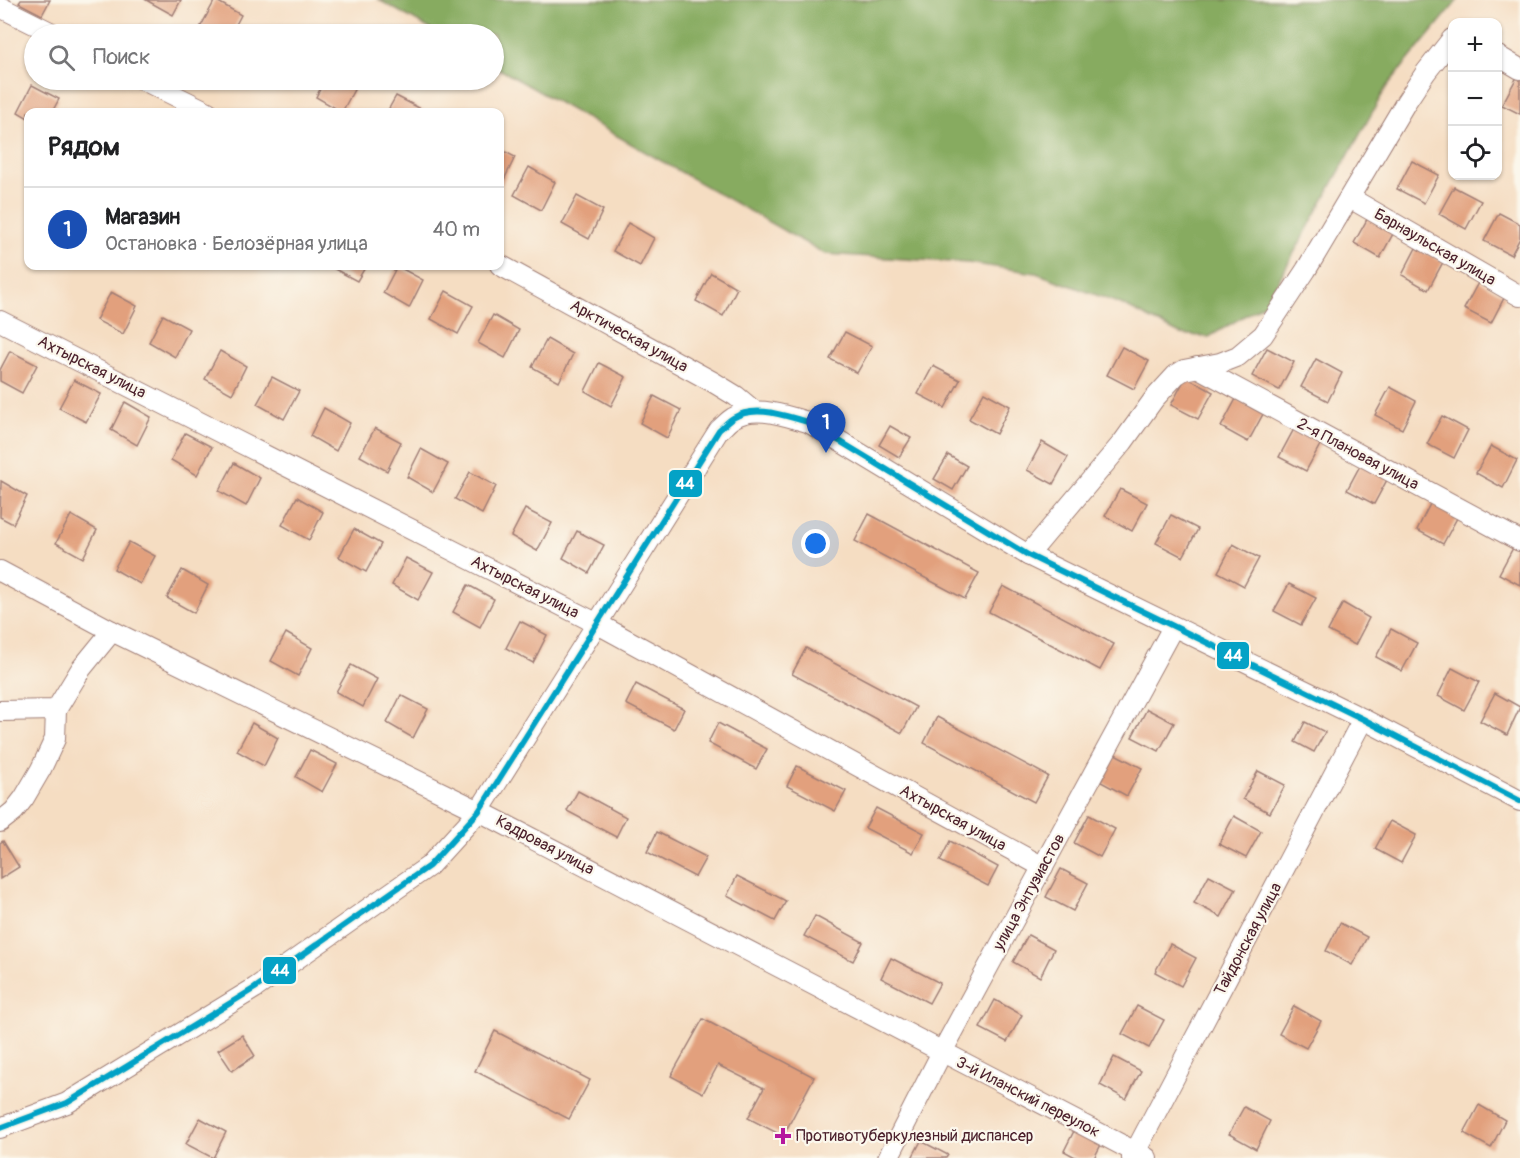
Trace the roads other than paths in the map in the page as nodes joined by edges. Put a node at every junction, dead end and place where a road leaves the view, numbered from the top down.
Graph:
1 (0, 7) edge
2 (34, 24) edge
3 (1448, 44) edge
4 (1502, 59) edge
5 (1520, 69) edge
6 (163, 90) edge
7 (200, 108) edge
8 (1350, 198) junction
9 (504, 267) edge
10 (1520, 296) edge
11 (0, 321) edge
12 (1197, 367) junction
13 (754, 411) junction
14 (1520, 541) edge
15 (1028, 555) junction
16 (0, 571) edge
17 (596, 623) junction
18 (1173, 627) junction
19 (112, 631) junction
20 (56, 710) junction
21 (0, 711) edge
22 (1363, 719) junction
23 (1520, 801) edge
24 (479, 811) junction
25 (0, 822) edge
26 (1044, 867) junction
27 (942, 1052) junction
28 (0, 1128) edge
29 (1138, 1156) edge
30 (888, 1158) edge

1 - 2 street
3 - 8 street
4 - 5 street
6 - 7 street
8 - 10 street, Барнаульская улица
8 - 12 street
9 - 13 street, Арктическая улица
11 - 17 street, Ахтырская улица
12 - 14 street, 2-я Плановая улица
12 - 15 street
13 - 15 street
13 - 17 street
15 - 18 street
16 - 19 street, Кадровая улица
17 - 24 street
17 - 26 street, Ахтырская улица
18 - 22 street
18 - 26 street, улица Энтузиастов
19 - 20 street
19 - 24 street, Кадровая улица
20 - 21 street
20 - 25 street
22 - 23 street
22 - 29 street, Тайдонская улица
24 - 27 street, Кадровая улица
24 - 28 street
26 - 27 street, улица Энтузиастов
27 - 29 street, 3-й Иланский переулок
27 - 30 street, улица Энтузиастов

